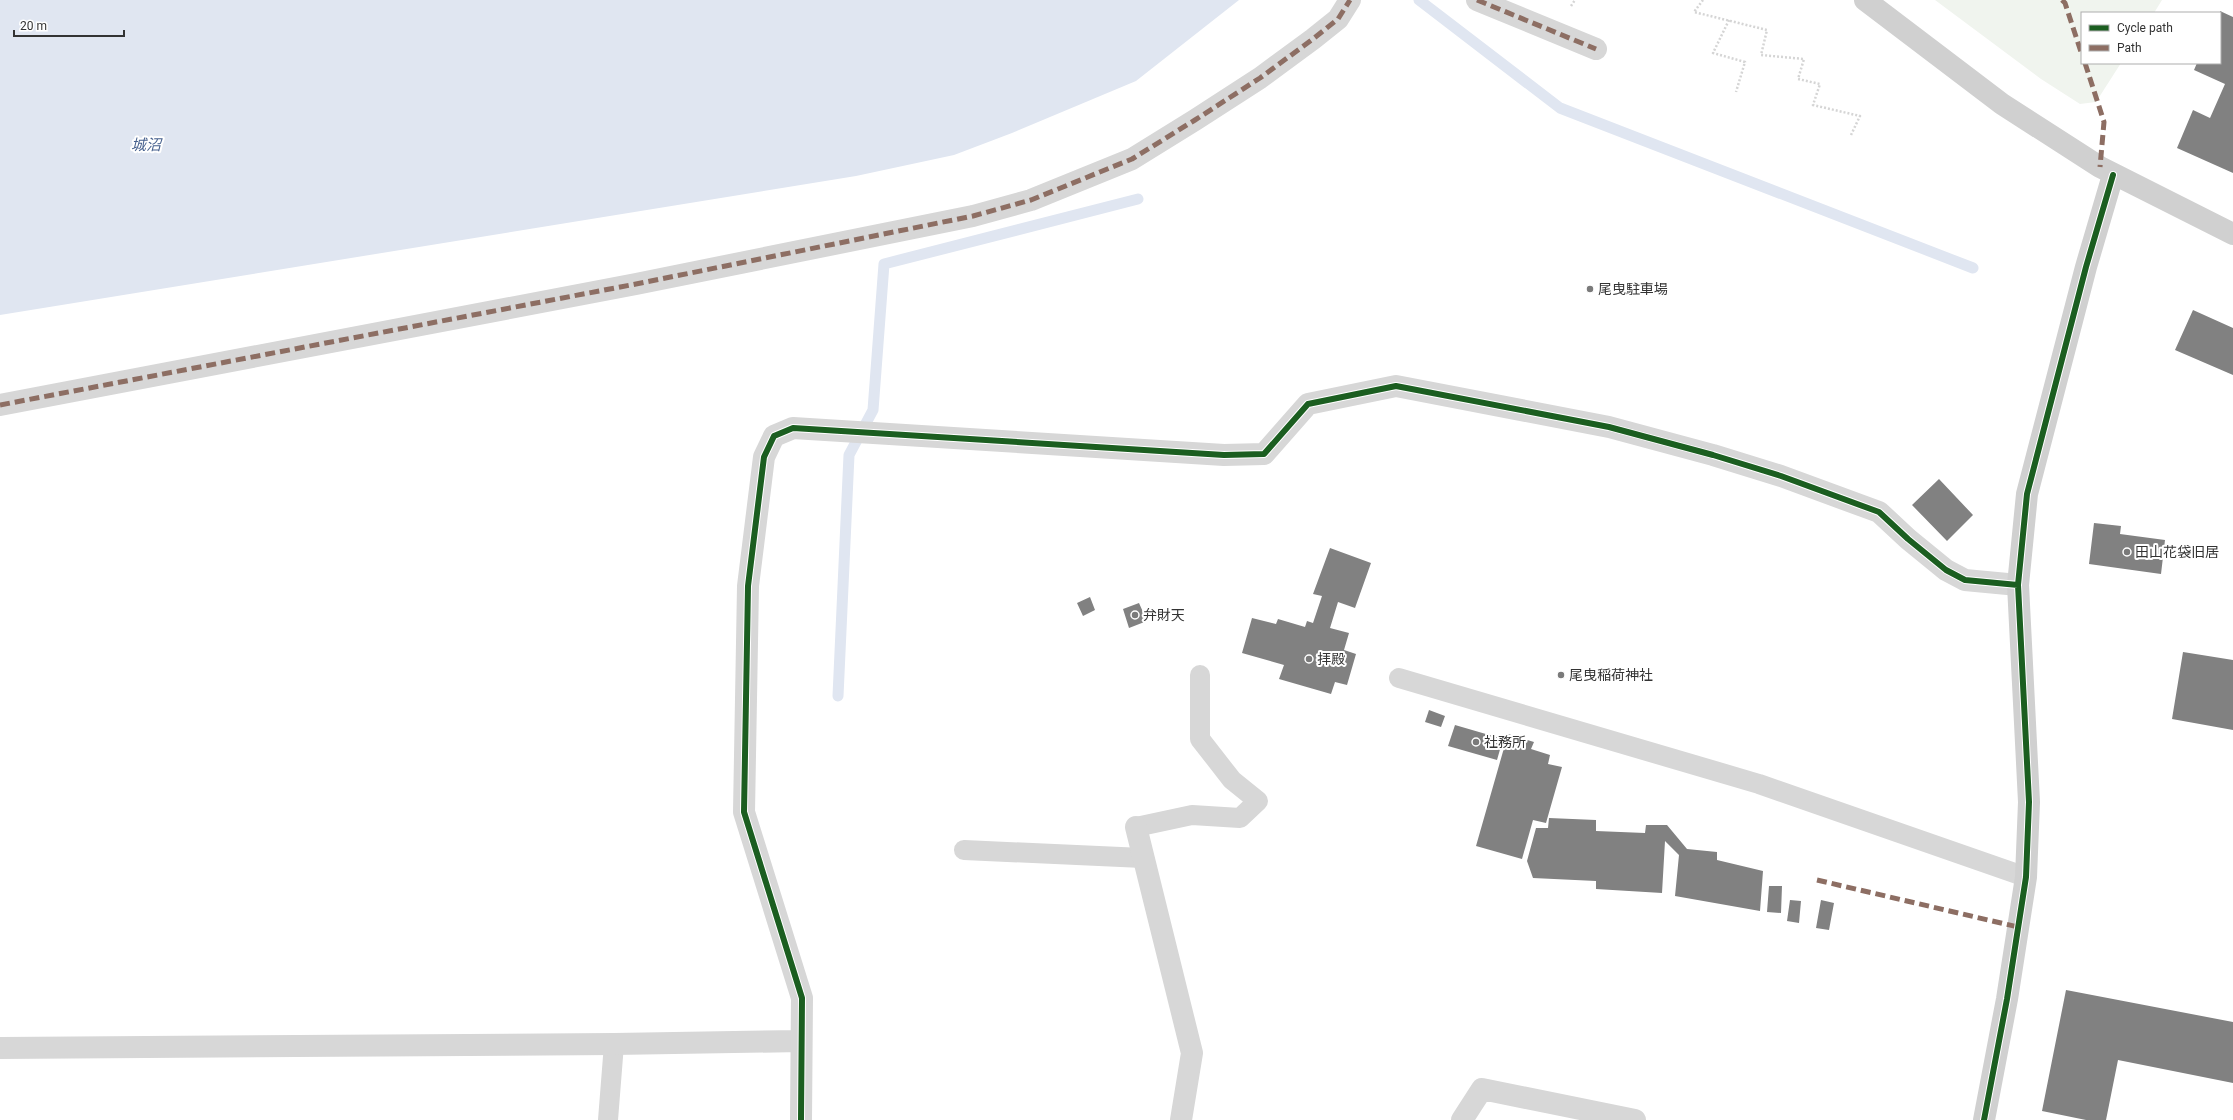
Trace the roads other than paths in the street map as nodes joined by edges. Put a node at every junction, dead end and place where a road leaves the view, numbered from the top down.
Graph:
1 (1350, 0) edge
2 (1477, 0) edge
3 (1865, 0) edge
4 (1596, 50) dead end
5 (2113, 175) junction
6 (2233, 234) edge
7 (0, 406) edge
8 (2018, 585) junction
9 (1200, 675) dead end
10 (1399, 678) dead end
11 (1136, 827) joint
12 (964, 850) dead end
13 (1143, 858) junction
14 (2026, 877) junction
15 (801, 1041) junction
16 (614, 1044) junction
17 (0, 1048) edge
18 (608, 1120) edge
19 (801, 1120) edge
20 (1181, 1120) edge
21 (1462, 1120) edge
22 (1635, 1120) edge
23 (1984, 1120) edge

1 - 7 street
2 - 4 street
3 - 5 street
5 - 6 street
5 - 8 street
8 - 14 street
8 - 15 street
9 - 11 lane
10 - 14 lane
11 - 13 street
12 - 13 lane
13 - 20 street
14 - 23 street
15 - 16 street
15 - 19 street
16 - 17 street
16 - 18 lane
21 - 22 street

